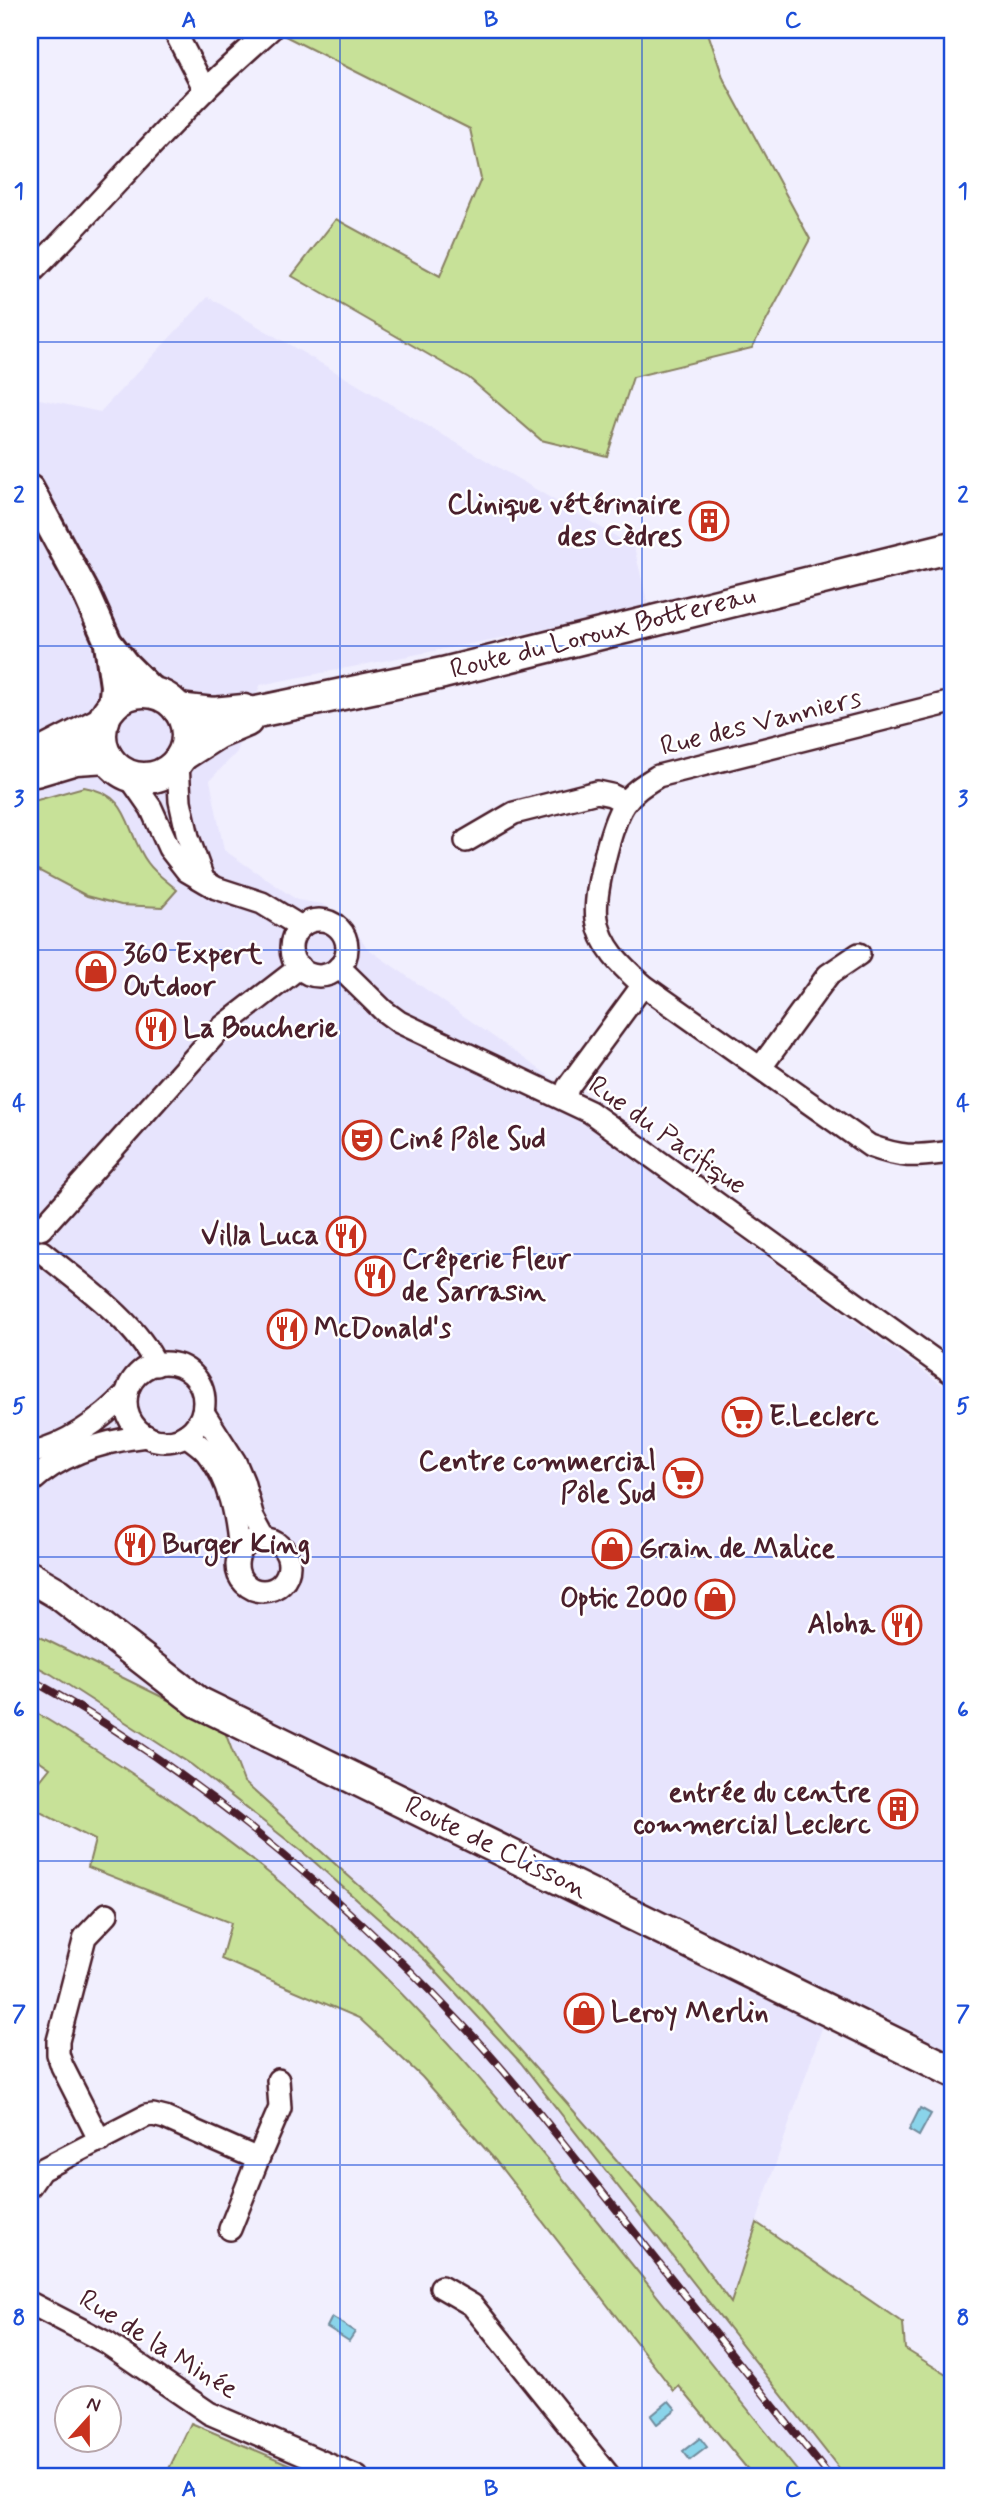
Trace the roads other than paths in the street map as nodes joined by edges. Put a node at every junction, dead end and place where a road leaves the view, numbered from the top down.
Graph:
1 (174, 30) edge
2 (270, 30) edge
3 (205, 90) junction
4 (30, 274) edge
5 (30, 489) edge
6 (952, 547) edge
7 (108, 642) junction
8 (167, 701) junction
9 (952, 702) edge
10 (252, 713) junction
11 (108, 714) junction
12 (30, 759) edge
13 (180, 759) junction
14 (118, 766) junction
15 (30, 772) edge
16 (625, 802) junction
17 (466, 841) dead end
18 (203, 879) junction
19 (301, 927) junction
20 (859, 954) dead end
21 (300, 967) junction
22 (339, 967) junction
23 (643, 985) junction
24 (761, 1067) junction
25 (565, 1099) junction
26 (952, 1152) edge
27 (36, 1227) edge
28 (36, 1254) edge
29 (156, 1364) junction
30 (952, 1373) edge
31 (127, 1394) junction
32 (203, 1412) junction
33 (186, 1435) junction
34 (146, 1436) junction
35 (30, 1453) edge
36 (30, 1483) edge
37 (264, 1538) junction
38 (239, 1552) junction
39 (30, 1555) edge
40 (30, 1577) edge
41 (59, 1594) junction
42 (107, 1914) dead end
43 (952, 2071) edge
44 (278, 2080) dead end
45 (100, 2141) junction
46 (258, 2159) junction
47 (30, 2186) edge
48 (230, 2229) dead end
49 (441, 2287) dead end
50 (30, 2303) edge
51 (357, 2477) edge
52 (610, 2477) edge

1 - 3 street
2 - 3 street
3 - 4 street
5 - 7 street
6 - 10 main road, Route du Loroux Bottereau
7 - 8 street
7 - 11 street
8 - 10 main road, Route du Loroux Bottereau
8 - 11 main road
8 - 13 main road
9 - 16 street, Rue des Vanniers
10 - 13 main road, Route du Loroux Bottereau
11 - 12 main road
11 - 14 main road
13 - 14 main road
13 - 18 street
14 - 15 main road
14 - 18 street
16 - 17 street
16 - 23 street, Rue des Vanniers
18 - 19 street
19 - 21 street
19 - 22 street
20 - 24 street
21 - 22 street
21 - 27 street
22 - 25 street, Rue du Pacifique
23 - 24 street, Rue des Vanniers
23 - 25 street
24 - 26 street, Rue des Vanniers
25 - 30 street, Rue du Pacifique
27 - 28 street
28 - 29 street
29 - 31 street
29 - 32 street
31 - 34 street
31 - 35 street
32 - 33 street
32 - 37 street
33 - 34 street
33 - 38 street
34 - 36 street
37 - 38 street
37 - 38 street
39 - 41 main road, Route de Clisson
40 - 41 main road, Route de Clisson
41 - 43 main road, Route de Clisson
42 - 45 street
44 - 46 street
45 - 46 street
45 - 47 street
46 - 48 street
49 - 52 street
50 - 51 street, Rue de la Minée

